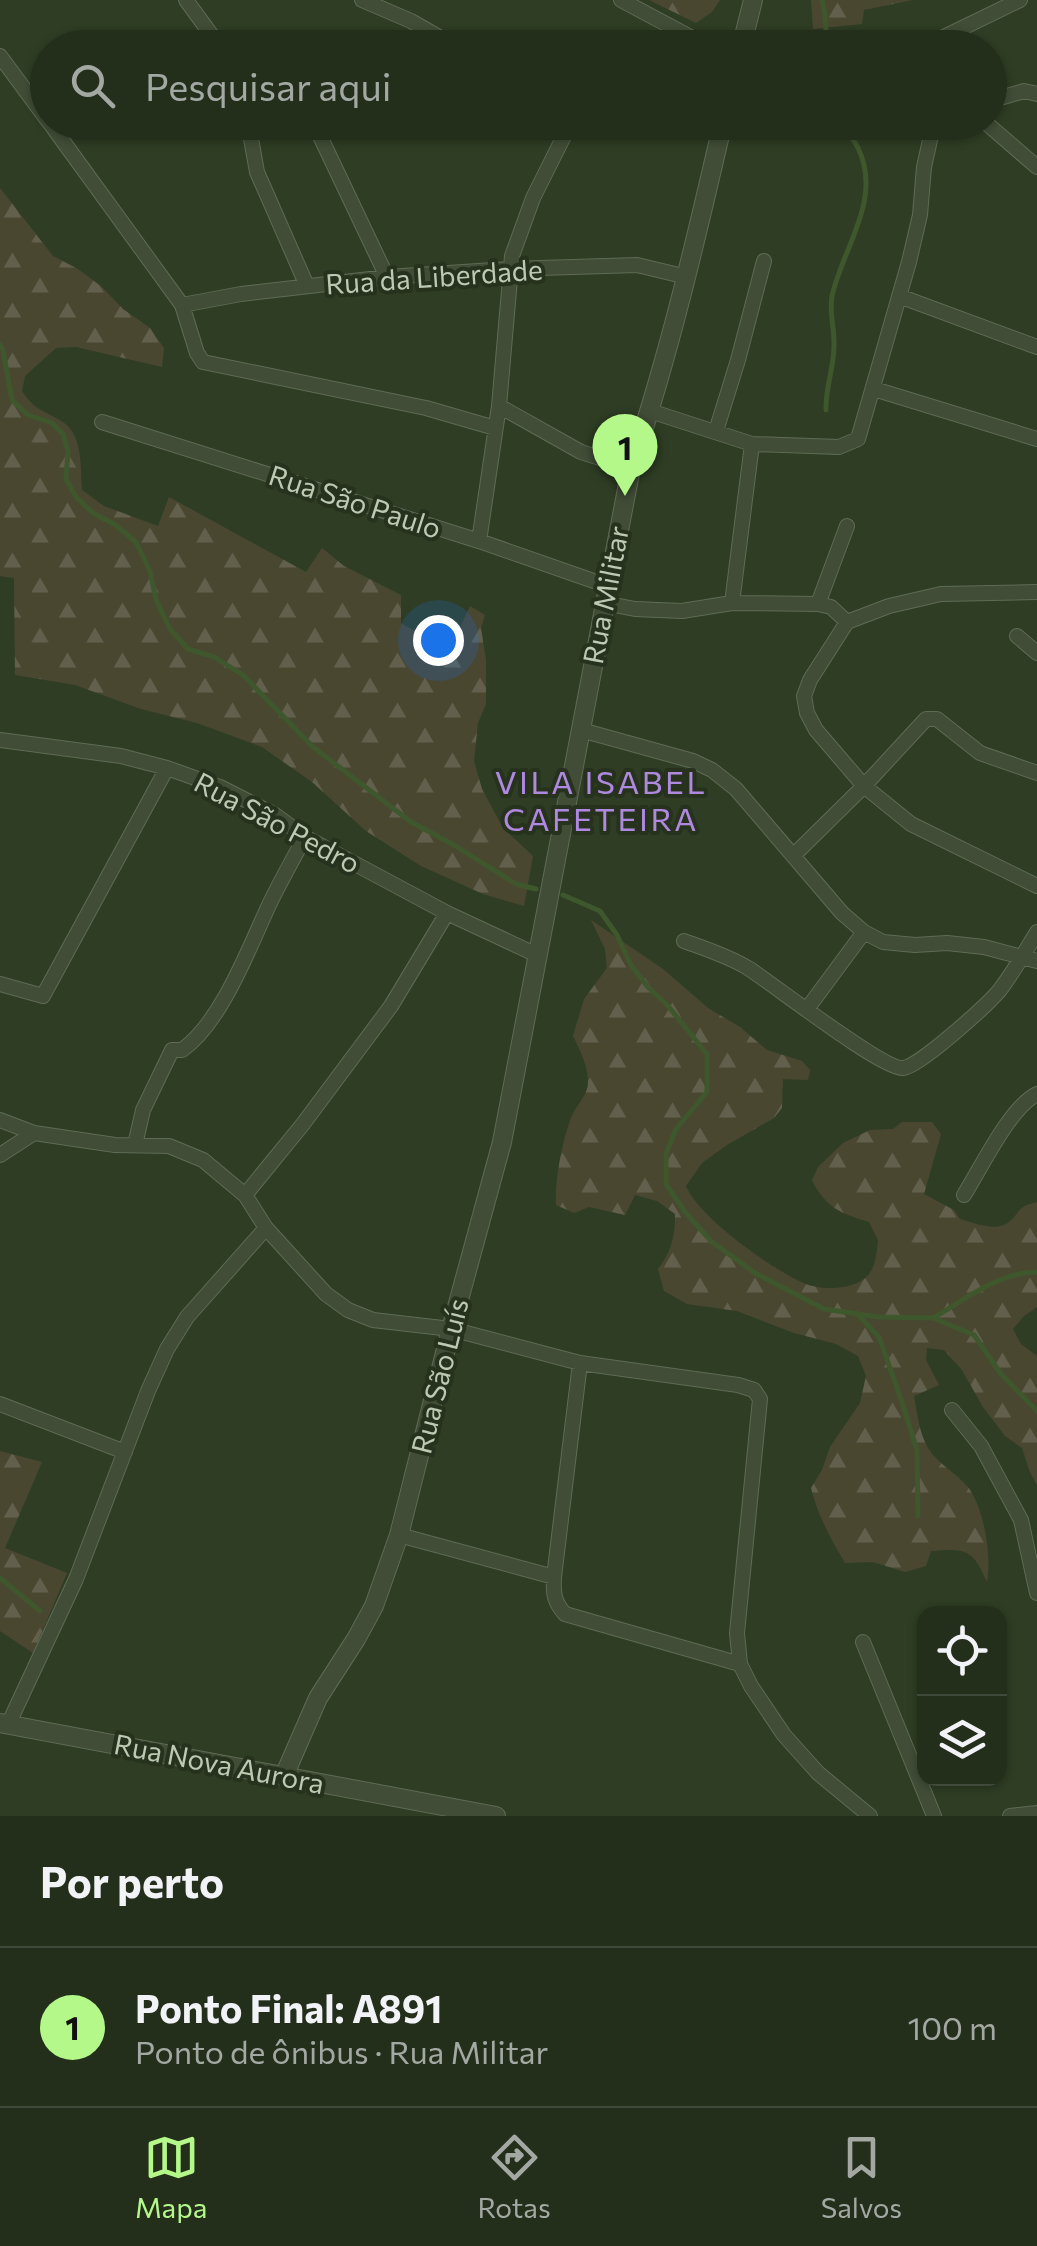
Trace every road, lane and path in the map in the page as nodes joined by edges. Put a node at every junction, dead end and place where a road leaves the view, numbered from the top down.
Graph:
1 (186, 0) edge
2 (362, 0) edge
3 (621, 0) edge
4 (753, 0) edge
5 (1020, 0) edge
6 (208, 30) edge
7 (426, 30) edge
8 (677, 30) edge
9 (746, 30) edge
10 (958, 30) edge
11 (0, 56) edge
12 (1037, 94) edge
13 (1007, 95) edge
14 (30, 97) edge
15 (61, 140) edge
16 (251, 140) edge
17 (322, 140) edge
18 (562, 140) edge
19 (720, 140) edge
20 (930, 140) edge
21 (1006, 140) edge
22 (1037, 167) edge
23 (764, 261) dead end
24 (510, 269) junction
25 (687, 276) junction
26 (387, 278) junction
27 (308, 286) junction
28 (899, 296) junction
29 (182, 305) junction
30 (1037, 347) edge
31 (874, 390) junction
32 (498, 406) junction
33 (650, 411) junction
34 (102, 422) dead end
35 (496, 428) junction
36 (716, 431) junction
37 (1037, 438) edge
38 (752, 444) junction
39 (631, 468) junction
40 (847, 526) dead end
41 (479, 542) junction
42 (1037, 592) edge
43 (606, 594) junction
44 (732, 603) junction
45 (818, 604) junction
46 (847, 622) junction
47 (1016, 636) dead end
48 (1037, 654) edge
49 (582, 730) junction
50 (0, 740) edge
51 (168, 768) junction
52 (1037, 773) edge
53 (864, 786) junction
54 (306, 837) junction
55 (793, 856) junction
56 (1037, 886) edge
57 (447, 913) junction
58 (864, 932) junction
59 (1037, 932) edge
60 (684, 941) dead end
61 (537, 955) junction
62 (1030, 959) edge
63 (0, 984) edge
64 (807, 1009) junction
65 (1037, 1094) edge
66 (0, 1120) edge
67 (34, 1133) junction
68 (135, 1145) junction
69 (0, 1155) edge
70 (245, 1195) junction
71 (964, 1195) dead end
72 (266, 1228) junction
73 (451, 1329) junction
74 (580, 1362) junction
75 (0, 1404) edge
76 (952, 1410) dead end
77 (125, 1452) junction
78 (400, 1534) junction
79 (554, 1577) junction
80 (1037, 1593) edge
81 (863, 1642) dead end
82 (740, 1664) junction
83 (4, 1724) edge
84 (284, 1776) junction
85 (434, 1810) edge
86 (1037, 1813) edge
87 (496, 1816) edge
88 (870, 1816) edge
89 (934, 1816) edge
90 (1010, 1816) edge

1 - 6 street
2 - 7 street
3 - 8 street
4 - 9 street
5 - 10 street
11 - 14 street
12 - 13 street
15 - 29 street
16 - 27 street
17 - 26 street
18 - 24 street
19 - 25 street, Rua Militar
20 - 28 street
21 - 22 street
23 - 36 street
24 - 25 street, Rua da Liberdade
24 - 26 street, Rua da Liberdade
24 - 32 street
25 - 33 street, Rua Militar
26 - 27 street, Rua da Liberdade
27 - 29 street, Rua da Liberdade
28 - 30 street
28 - 31 street
29 - 35 street
31 - 37 street
31 - 38 street
32 - 35 street
32 - 39 street
33 - 36 street
33 - 39 street, Rua Militar
34 - 41 street, Rua São Paulo
35 - 41 street
36 - 38 street
38 - 44 street
39 - 43 street, Rua Militar
40 - 45 street
41 - 43 street, Rua São Paulo
42 - 46 street
43 - 44 street, Rua São Paulo
43 - 49 street, Rua Militar
44 - 45 street, Rua São Paulo
45 - 46 street
46 - 53 street
47 - 48 street
49 - 55 street
49 - 61 street, Rua Militar
50 - 51 street, Rua São Pedro
51 - 54 street, Rua São Pedro
51 - 63 street
52 - 53 street
53 - 55 street
53 - 56 street
54 - 57 street, Rua São Pedro
54 - 68 street
55 - 58 street
57 - 61 street, Rua São Pedro
57 - 70 street
58 - 62 street
58 - 64 street
59 - 62 street
60 - 64 street
61 - 73 street, Rua São Luís
62 - 64 street
65 - 71 street
66 - 67 street
67 - 68 street
67 - 69 street
68 - 70 street
70 - 72 street
72 - 73 street
72 - 77 street
73 - 74 street
73 - 78 street, Rua São Luís
74 - 79 street
74 - 82 street
75 - 77 street
76 - 80 street
77 - 83 street
78 - 79 street
78 - 84 street, Rua São Luís
79 - 82 street
81 - 89 street
82 - 88 street
83 - 84 street, Rua Nova Aurora
84 - 85 street, Rua Nova Aurora
85 - 87 street, Rua Nova Aurora
86 - 90 street

